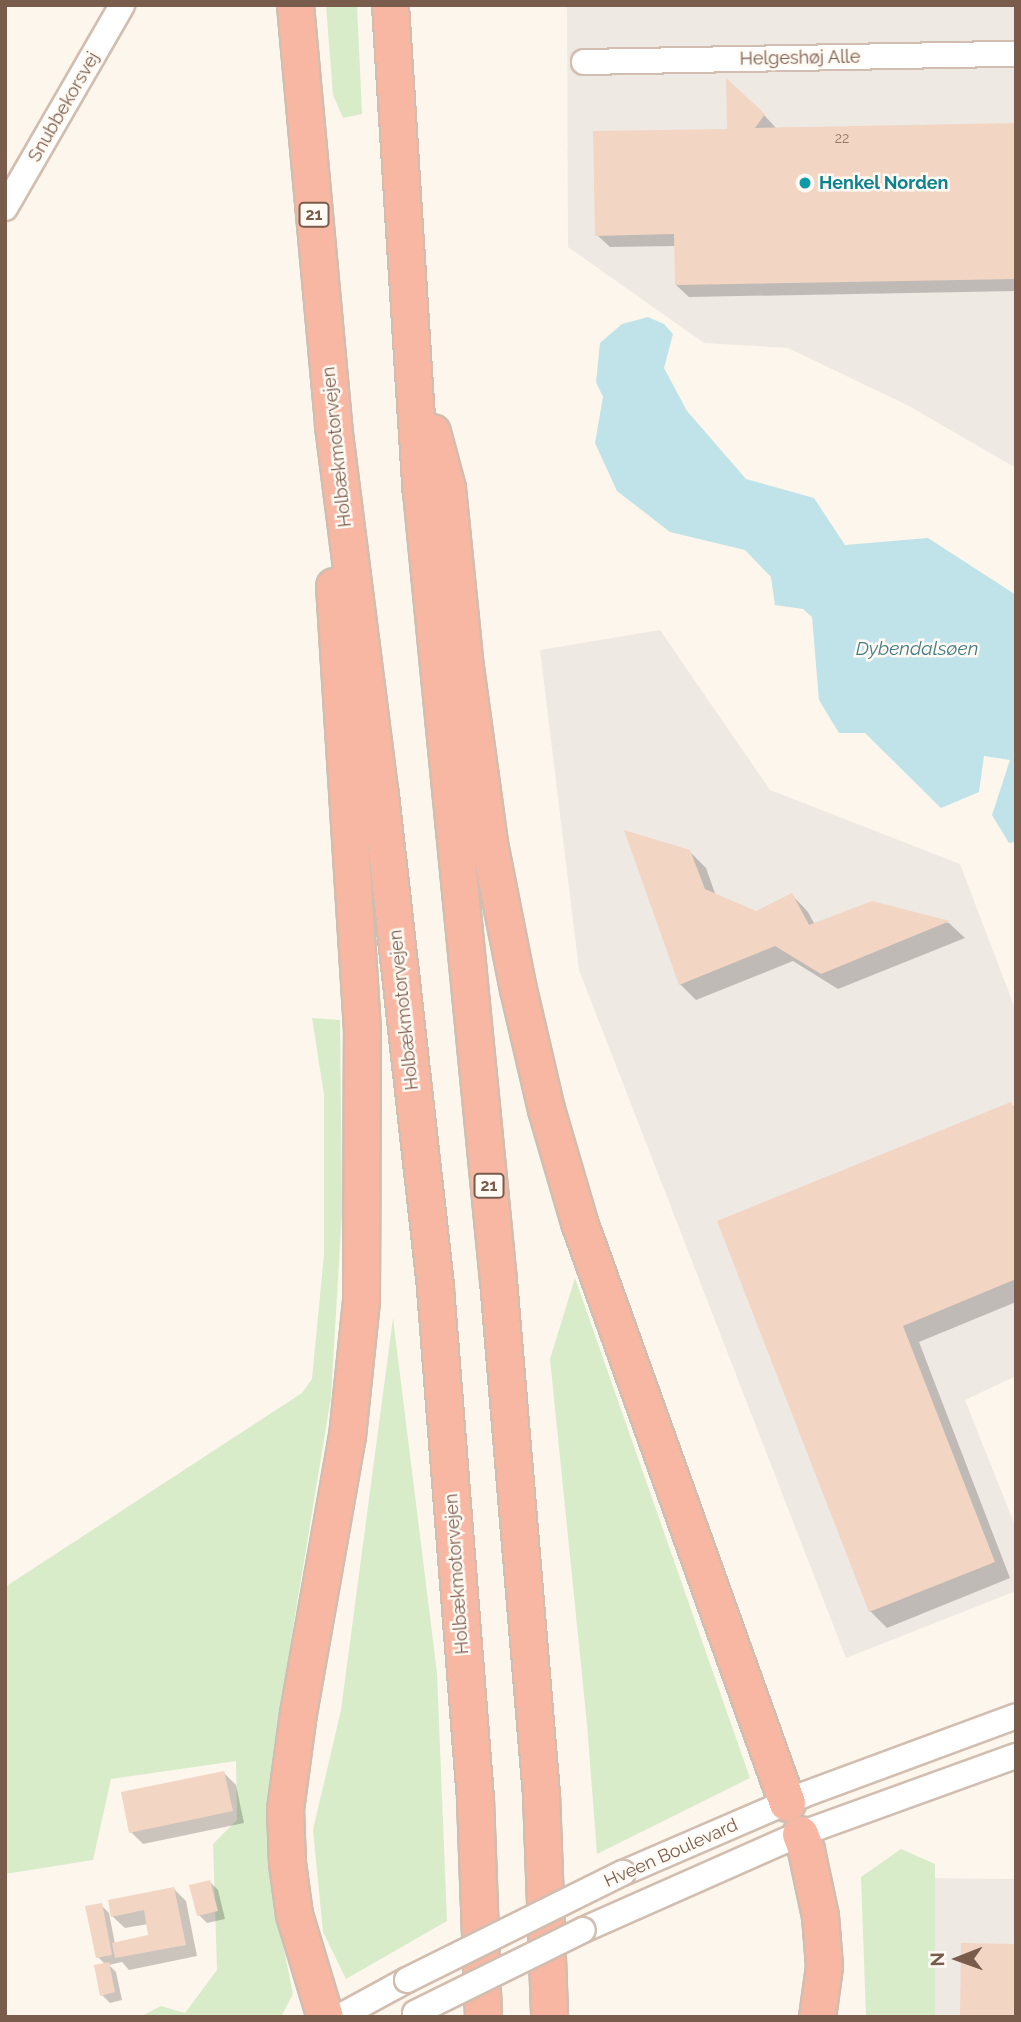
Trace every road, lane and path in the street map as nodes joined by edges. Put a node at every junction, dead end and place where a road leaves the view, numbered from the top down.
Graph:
1 (122, 5) edge
2 (295, 5) edge
3 (390, 5) edge
4 (1016, 54) edge
5 (584, 62) dead end
6 (5, 208) edge
7 (412, 357) junction
8 (333, 425) junction
9 (1016, 1716) edge
10 (1016, 1756) edge
11 (793, 1819) junction
12 (412, 2015) edge
13 (326, 2017) edge
14 (339, 2017) edge
15 (483, 2017) edge
16 (550, 2017) edge
17 (817, 2017) edge

1 - 6 street, Snubbekorsvej
2 - 8 highway, Holbækmotorvejen / 21
3 - 7 highway, 21
4 - 5 street, Helgeshøj Alle
7 - 11 highway
7 - 16 highway, 21
8 - 13 highway
8 - 15 highway, Holbækmotorvejen / 21
9 - 11 street, Hveen Boulevard
10 - 11 street, Hveen Boulevard
11 - 12 street, Hveen Boulevard, bridge
11 - 14 street, Hveen Boulevard, bridge
11 - 17 highway

